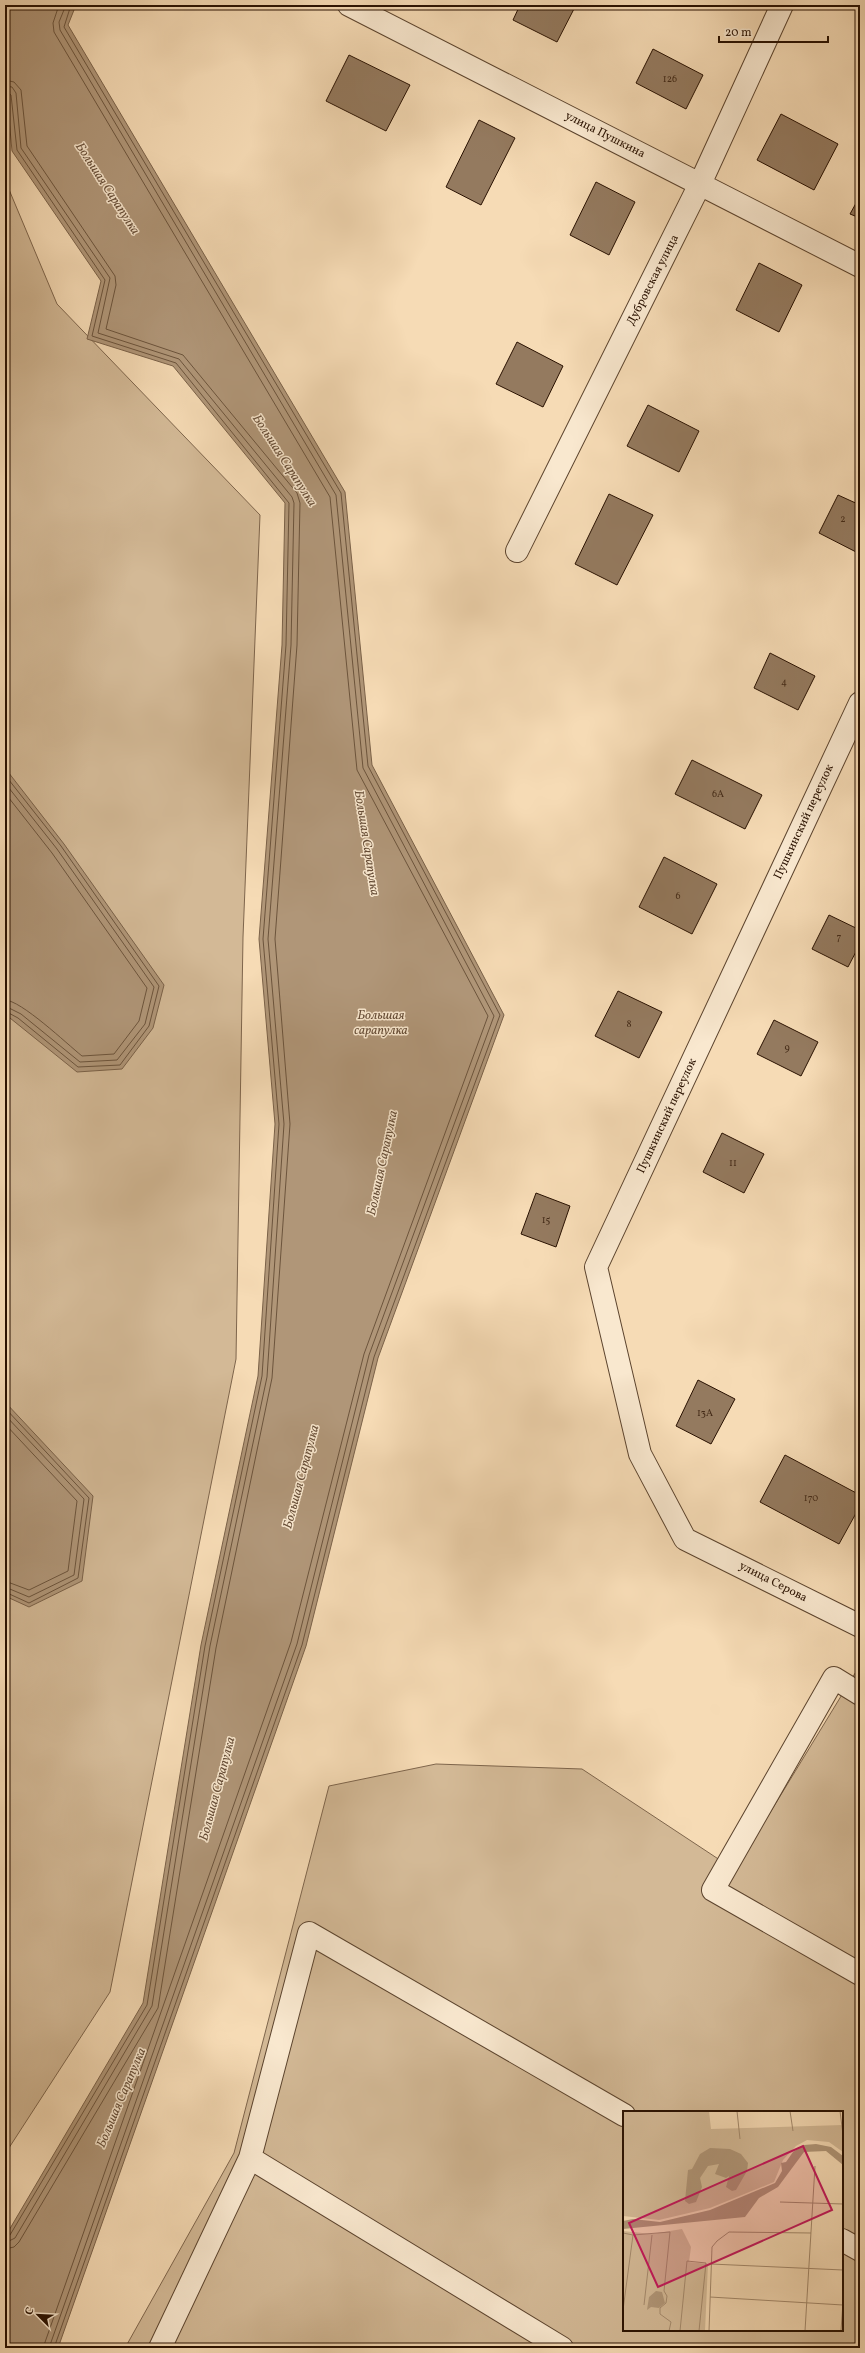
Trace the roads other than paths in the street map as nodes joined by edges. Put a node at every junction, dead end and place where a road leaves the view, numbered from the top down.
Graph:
1 (349, 5) edge
2 (782, 5) edge
3 (700, 184) junction
4 (860, 266) edge
5 (517, 551) dead end
6 (860, 703) edge
7 (685, 1539) joint
8 (860, 1626) edge
9 (860, 1694) edge
10 (860, 1974) edge
11 (623, 2114) edge
12 (250, 2158) junction
13 (843, 2241) edge
14 (860, 2250) edge
15 (160, 2348) edge
16 (562, 2348) edge

1 - 3 street, улица Пушкина
2 - 3 street, Дубровская улица
3 - 4 street, улица Пушкина
3 - 5 street, Дубровская улица
6 - 7 street, Пушкинский переулок
7 - 8 street, улица Серова
9 - 10 street
11 - 12 street
12 - 15 street
12 - 16 street
13 - 14 street

